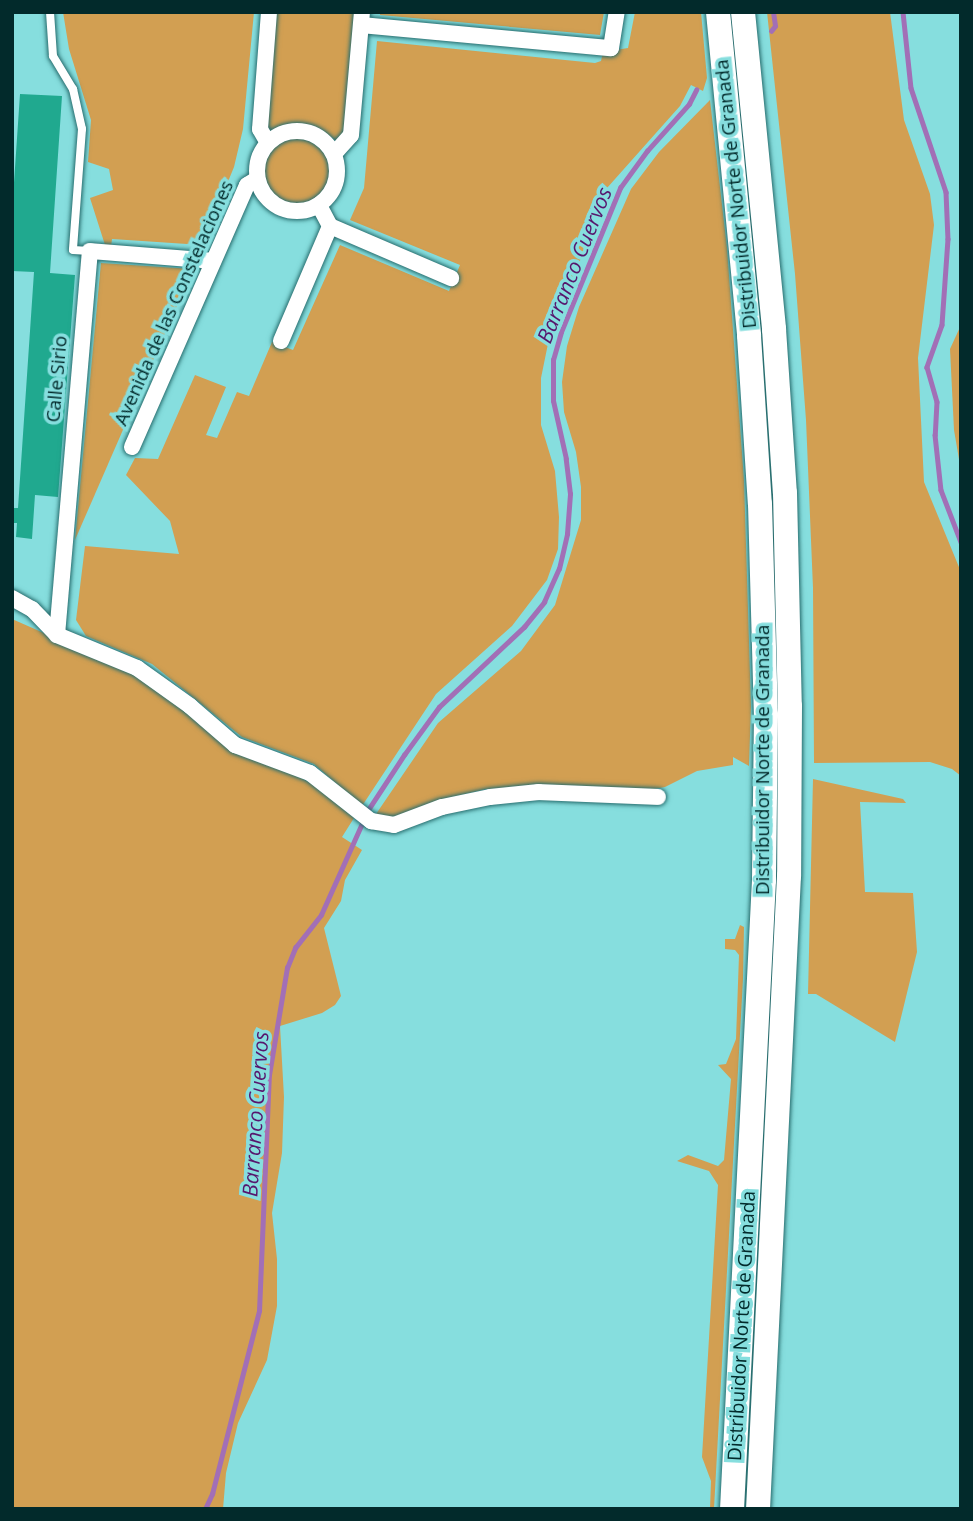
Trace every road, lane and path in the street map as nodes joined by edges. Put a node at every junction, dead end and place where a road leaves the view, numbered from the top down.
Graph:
1 (50, 12) edge
2 (269, 12) edge
3 (617, 12) edge
4 (718, 12) edge
5 (743, 12) edge
6 (361, 19) edge
7 (268, 143) junction
8 (334, 154) junction
9 (257, 179) junction
10 (319, 205) junction
11 (330, 226) junction
12 (90, 251) junction
13 (213, 261) junction
14 (451, 278) dead end
15 (281, 341) dead end
16 (132, 447) dead end
17 (12, 598) edge
18 (57, 635) junction
19 (658, 797) dead end
20 (732, 1509) edge
21 (758, 1509) edge

1 - 12 lane
2 - 7 street
3 - 6 street
4 - 20 main road, Distribuidor Norte de Granada
5 - 21 main road, Distribuidor Norte de Granada
6 - 8 street
7 - 8 street
7 - 9 street
8 - 10 street
9 - 10 street
9 - 13 street, Avenida de las Constelaciones
10 - 11 street
11 - 14 street
11 - 15 street
12 - 13 street
12 - 18 street, Calle Sirio
13 - 16 street, Avenida de las Constelaciones
17 - 18 street
18 - 19 street

